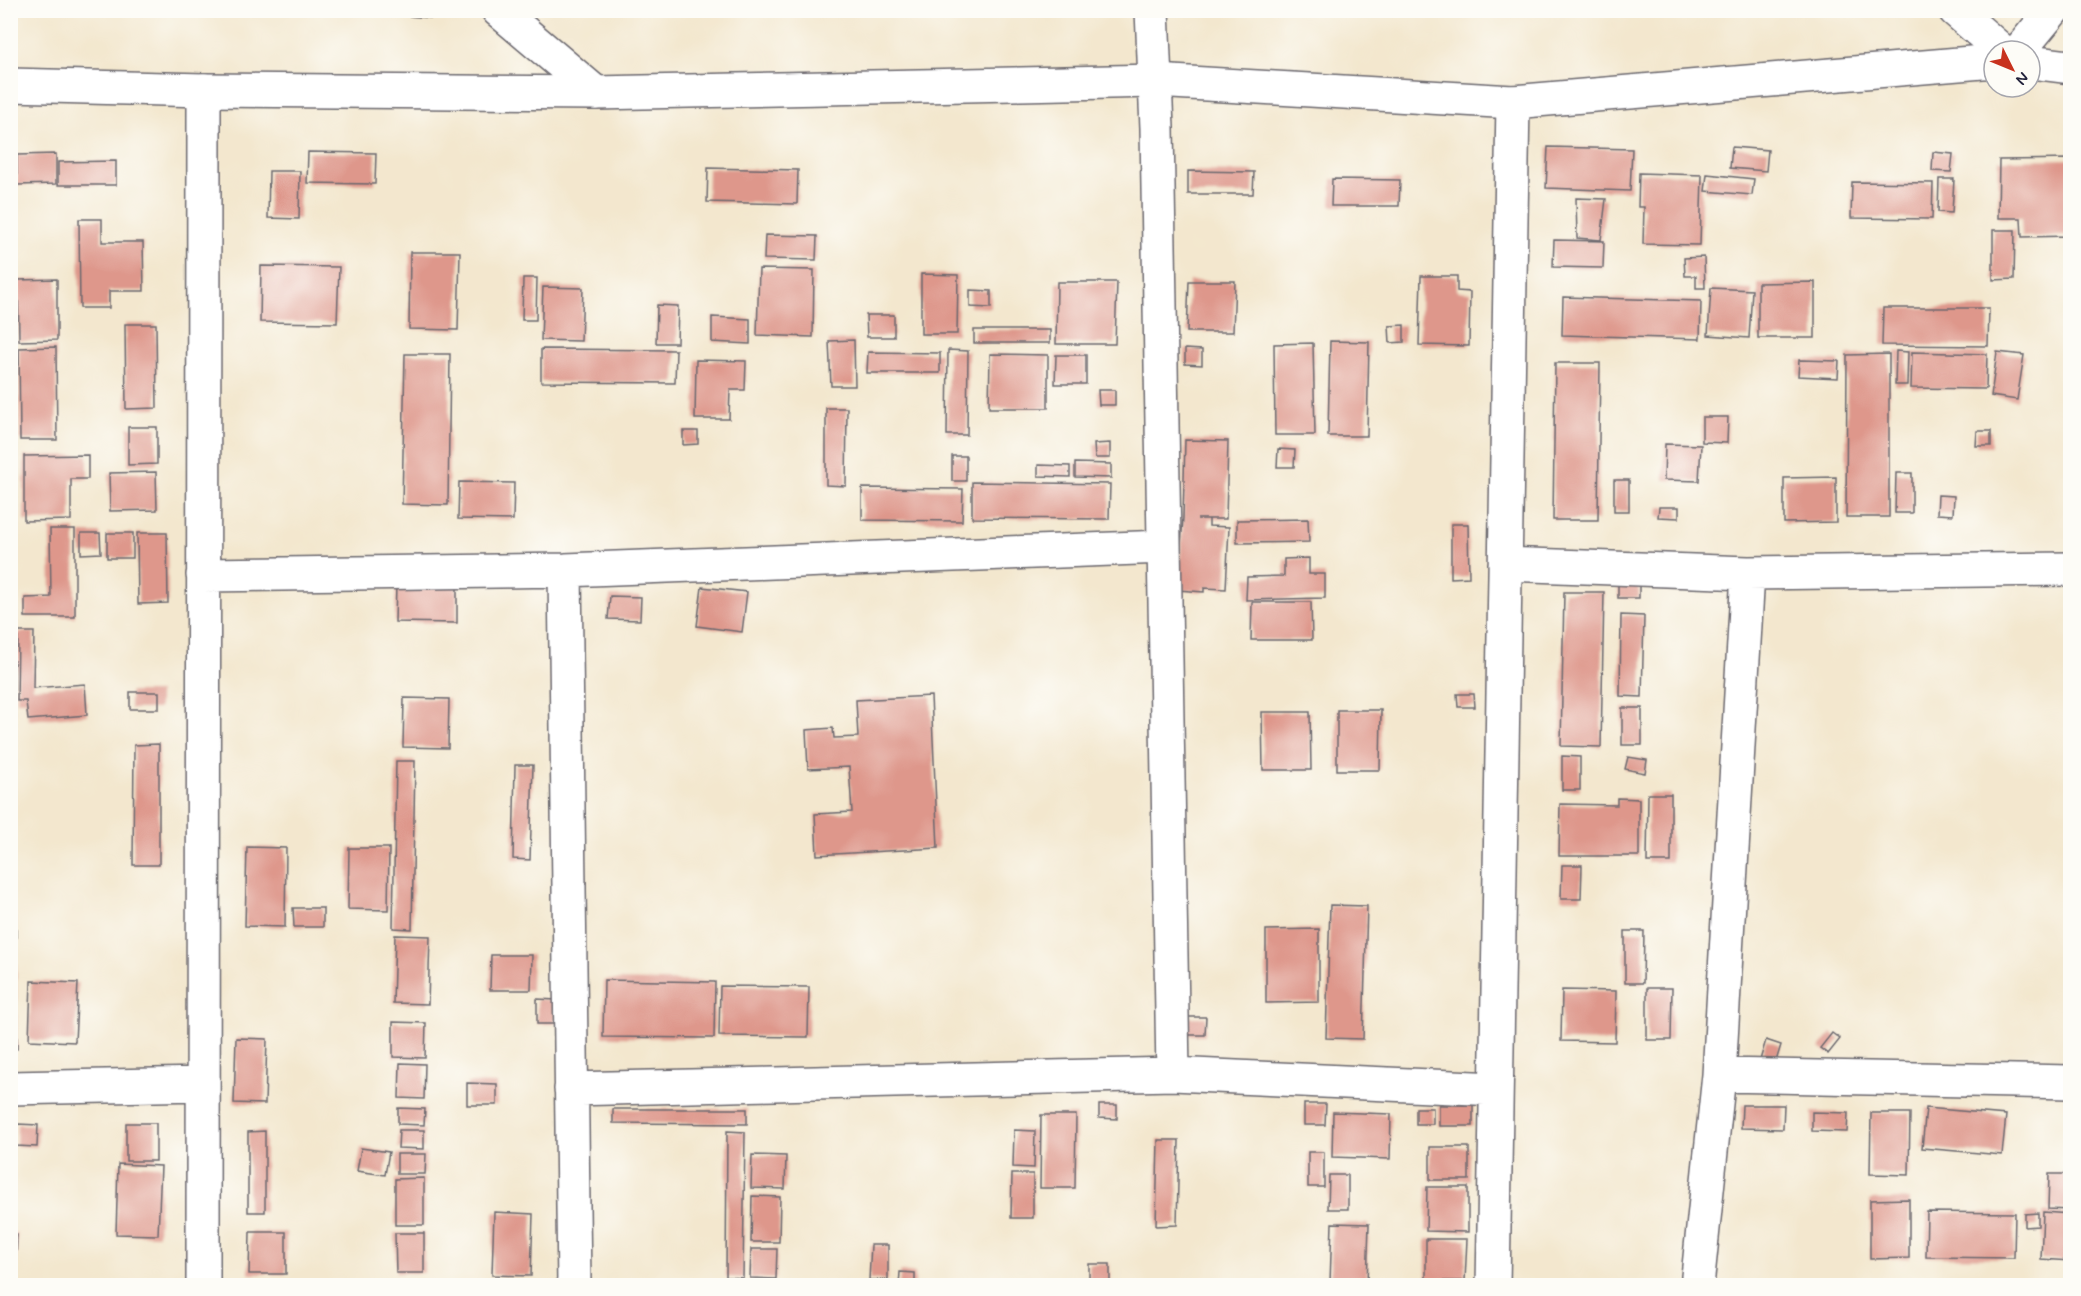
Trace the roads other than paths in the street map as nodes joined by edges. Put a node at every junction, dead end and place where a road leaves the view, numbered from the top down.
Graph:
1 (498, 10) edge
2 (1152, 10) edge
3 (1955, 10) edge
4 (2053, 10) edge
5 (1988, 39) edge
6 (2029, 39) edge
7 (1982, 62) edge
8 (2042, 64) edge
9 (2070, 67) edge
10 (1155, 81) junction
11 (10, 85) edge
12 (204, 90) junction
13 (596, 93) junction
14 (1513, 102) junction
15 (1164, 547) junction
16 (1505, 564) junction
17 (2070, 569) edge
18 (565, 570) junction
19 (1748, 573) junction
20 (203, 575) junction
21 (1173, 1074) junction
22 (1719, 1075) junction
23 (2070, 1082) edge
24 (203, 1084) junction
25 (10, 1088) edge
26 (571, 1089) junction
27 (1496, 1089) junction
28 (203, 1286) edge
29 (574, 1286) edge
30 (1493, 1286) edge
31 (1696, 1286) edge

1 - 13 street
2 - 10 street
3 - 5 street
4 - 6 street
7 - 14 street
8 - 9 street
10 - 13 street
10 - 14 street
10 - 15 street
11 - 12 street
12 - 13 street
12 - 20 street
14 - 16 street
15 - 18 street
15 - 21 street
16 - 19 street
16 - 27 street
17 - 19 street
18 - 20 street
18 - 26 street
19 - 22 street
20 - 24 street
21 - 26 street
21 - 27 street
22 - 23 street
22 - 31 street
24 - 25 street
24 - 28 street
26 - 29 street
27 - 30 street

